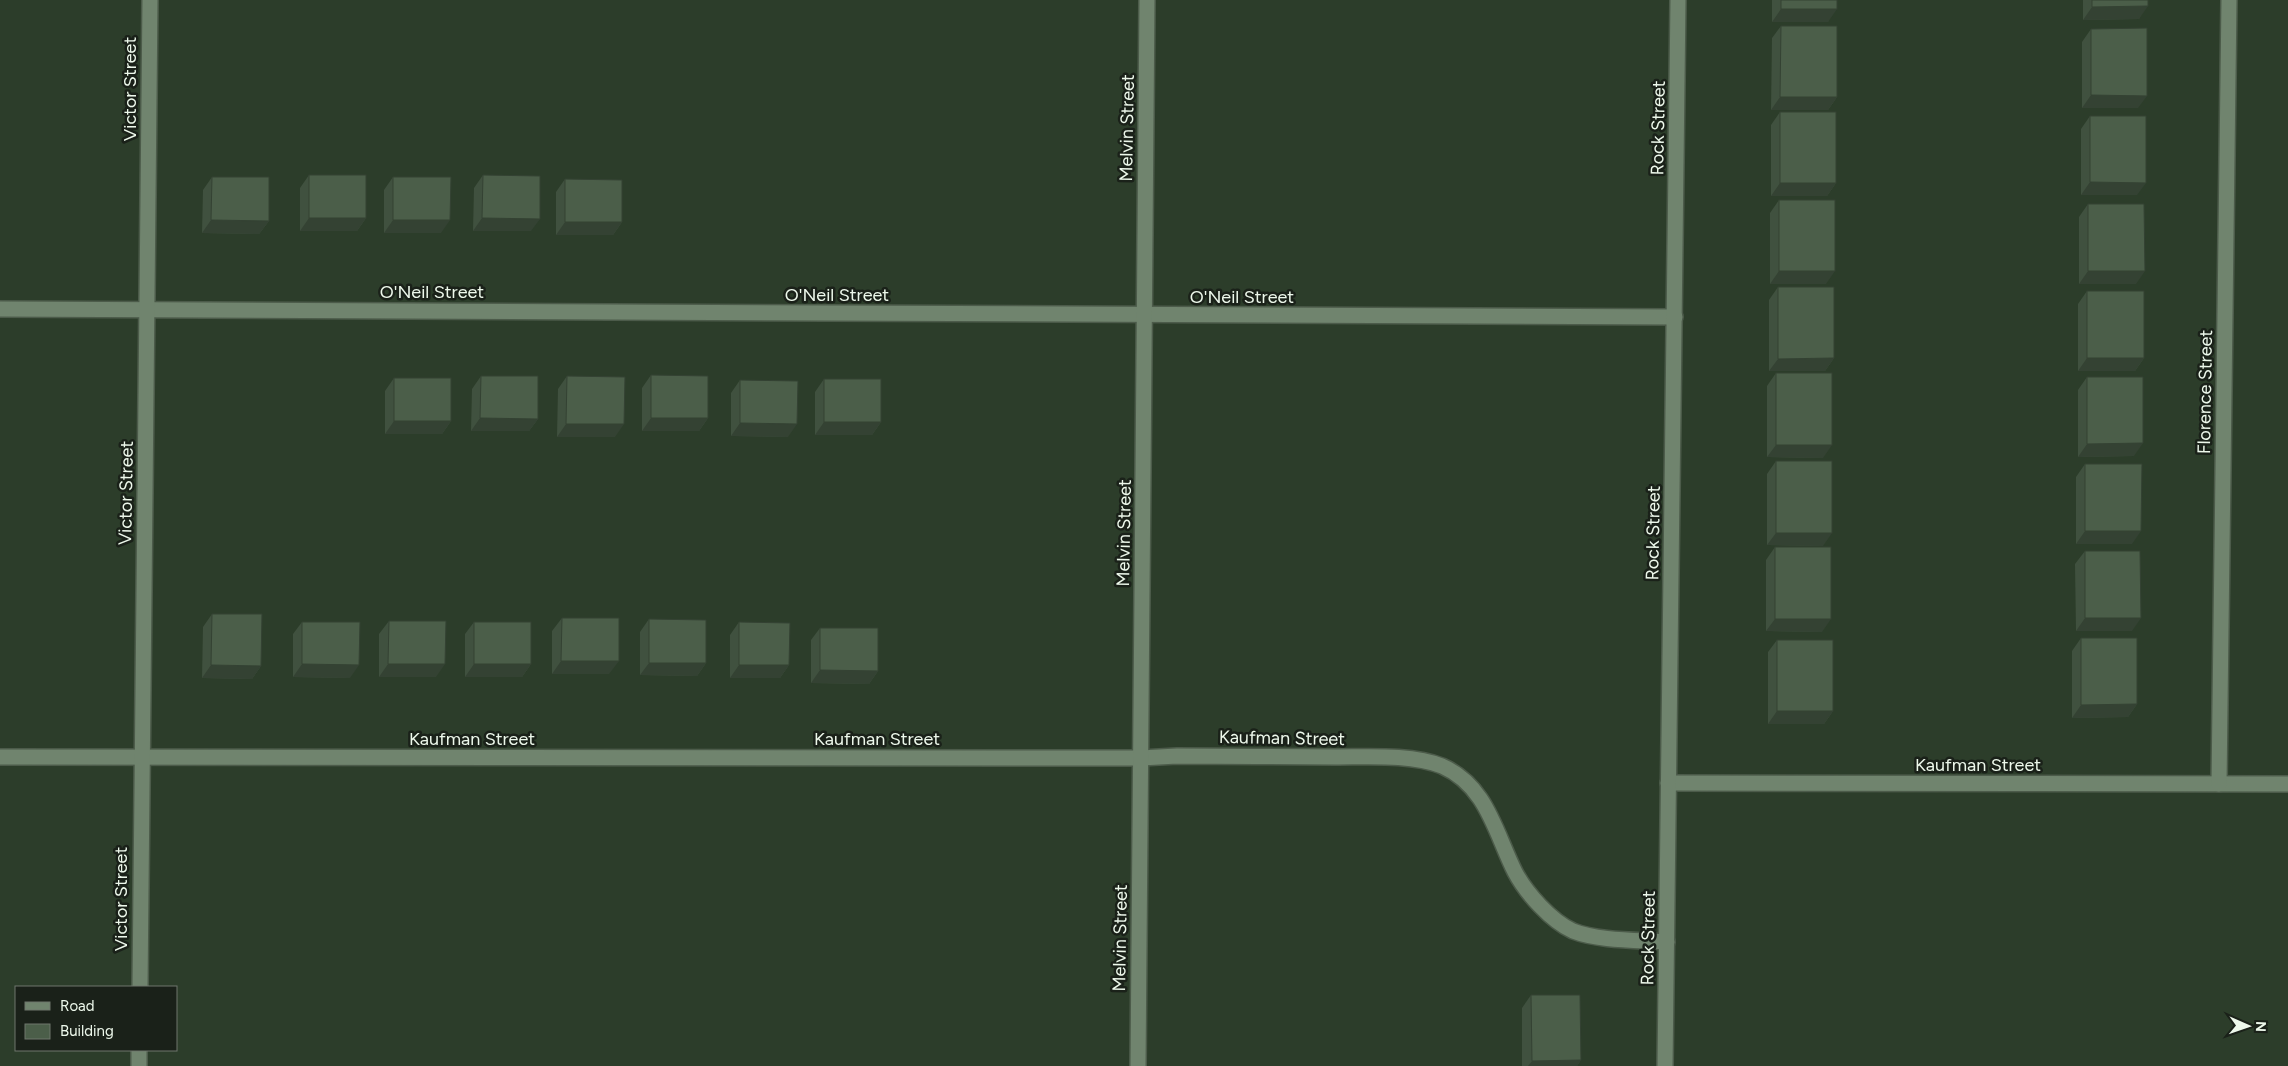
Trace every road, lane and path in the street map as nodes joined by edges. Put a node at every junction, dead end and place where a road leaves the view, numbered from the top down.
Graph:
1 (150, 0) edge
2 (1147, 0) edge
3 (1678, 0) edge
4 (2228, 0) edge
5 (0, 309) edge
6 (148, 309) junction
7 (1145, 315) junction
8 (1675, 317) junction
9 (0, 757) edge
10 (140, 758) junction
11 (1141, 758) junction
12 (1668, 784) junction
13 (2219, 784) junction
14 (2288, 784) edge
15 (1667, 942) junction
16 (140, 986) edge
17 (140, 1051) edge
18 (139, 1066) edge
19 (1138, 1066) edge
20 (1665, 1066) edge

1 - 6 street, Victor Street
2 - 7 street, Melvin Street
3 - 8 street, Rock Street
4 - 13 street, Florence Street
5 - 6 street, O'Neil Street
6 - 7 street, O'Neil Street
6 - 10 street, Victor Street
7 - 8 street, O'Neil Street
7 - 11 street, Melvin Street
8 - 12 street, Rock Street
9 - 10 street, Kaufman Street
10 - 11 street, Kaufman Street
10 - 16 street, Victor Street
11 - 15 street, Kaufman Street
11 - 19 street, Melvin Street
12 - 13 street, Kaufman Street
12 - 15 street, Rock Street
13 - 14 street, Kaufman Street
15 - 20 street, Rock Street
17 - 18 street

